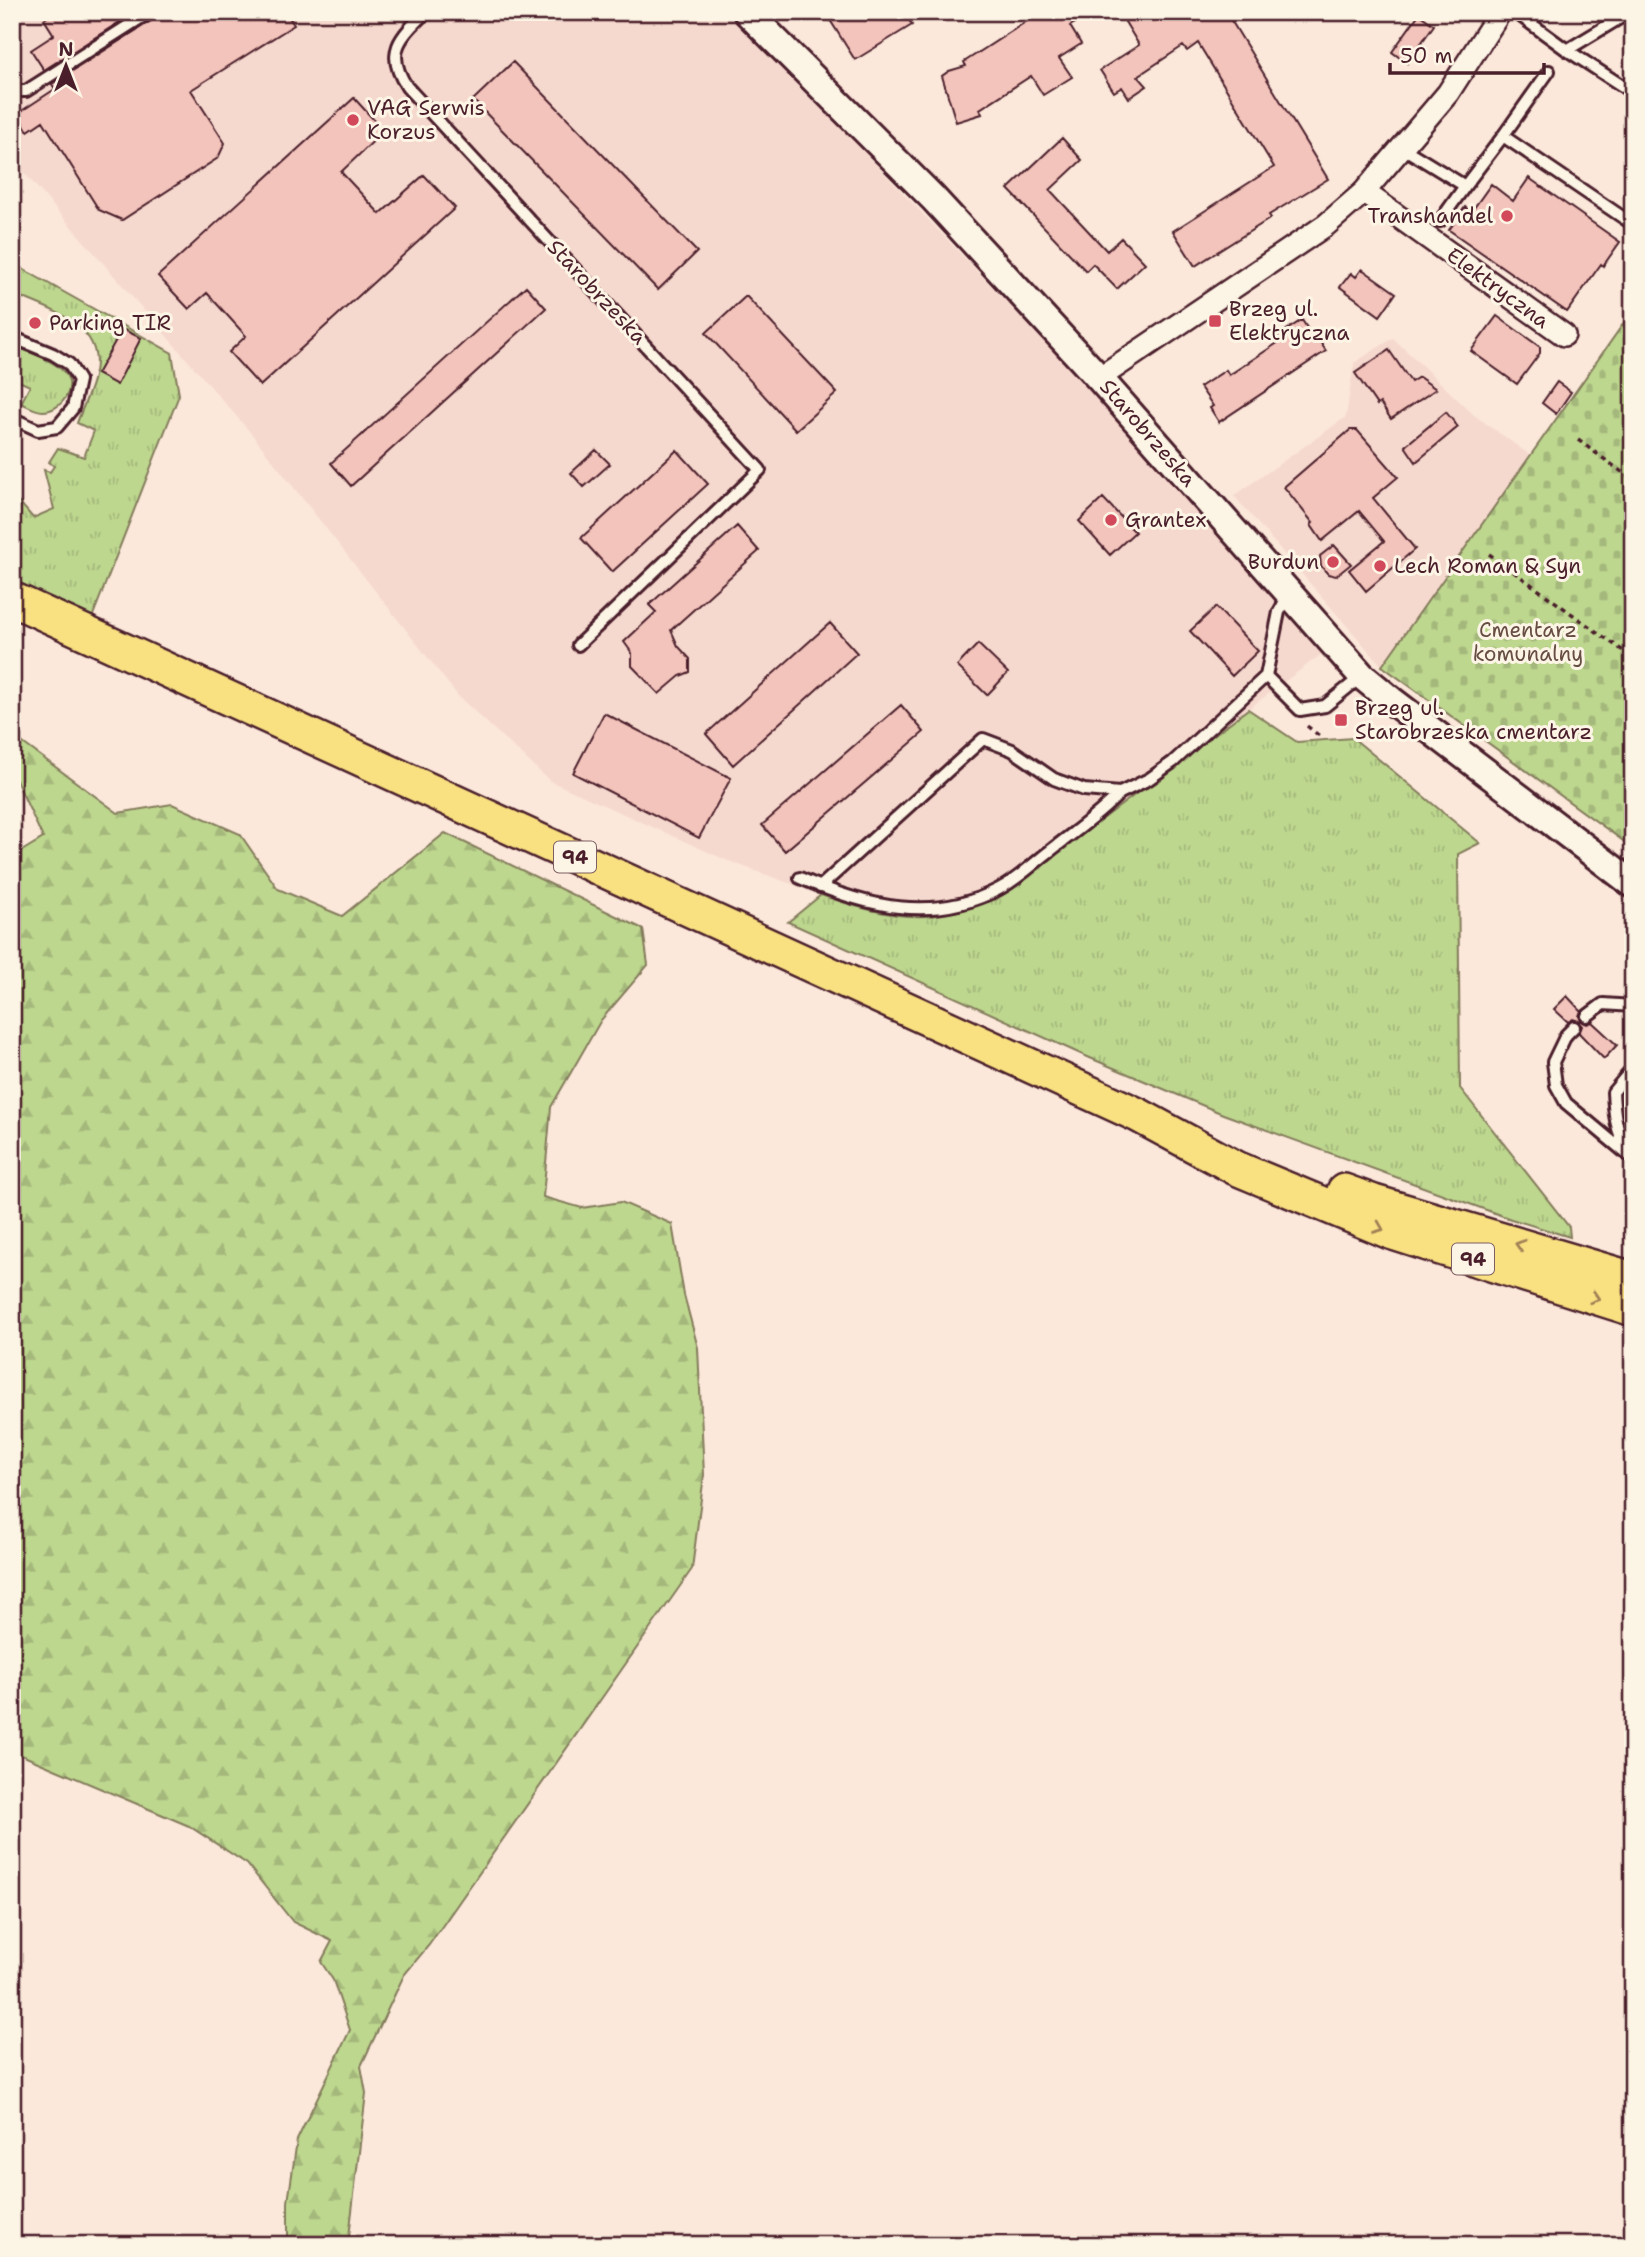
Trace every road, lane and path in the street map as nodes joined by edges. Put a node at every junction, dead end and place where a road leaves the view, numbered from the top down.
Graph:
1 (150, 12) edge
2 (426, 12) edge
3 (747, 12) edge
4 (1500, 12) edge
5 (1516, 12) edge
6 (1630, 12) edge
7 (1567, 50) junction
8 (1549, 71) dead end
9 (12, 91) edge
10 (1633, 93) edge
11 (1503, 136) junction
12 (1403, 148) junction
13 (1465, 186) junction
14 (1364, 192) junction
15 (1440, 221) dead end
16 (1631, 223) edge
17 (1564, 335) dead end
18 (12, 337) edge
19 (1099, 378) junction
20 (12, 418) edge
21 (1578, 440) dead end
22 (1633, 480) edge
23 (1489, 554) dead end
24 (1289, 594) junction
25 (12, 599) edge
26 (578, 645) dead end
27 (1633, 658) edge
28 (1266, 676) junction
29 (1362, 676) junction
30 (1120, 793) junction
31 (800, 878) dead end
32 (1633, 884) edge
33 (820, 887) junction
34 (1633, 1006) edge
35 (1587, 1016) dead end
36 (1574, 1027) dead end
37 (1633, 1068) edge
38 (1138, 1115) junction
39 (1633, 1159) edge
40 (1633, 1279) edge
41 (1633, 1308) edge

1 - 9 lane
2 - 26 lane, Starobrzeska
3 - 19 street, Starobrzeska
4 - 12 street
5 - 7 lane
6 - 7 lane
7 - 10 lane
8 - 11 lane
11 - 13 lane
11 - 16 lane
12 - 13 lane
12 - 14 street
13 - 15 lane
14 - 17 street, Elektryczna
14 - 19 street
18 - 20 lane
19 - 24 street, Starobrzeska
21 - 22 path
23 - 27 path
24 - 28 lane
24 - 29 street, Starobrzeska
25 - 38 main road, 94
28 - 29 lane
28 - 30 lane
29 - 32 street, Starobrzeska
30 - 33 lane
30 - 33 lane
31 - 33 lane
34 - 35 lane
36 - 39 lane
37 - 39 lane
40 -> 38 main road, 94
38 -> 41 main road, 94

